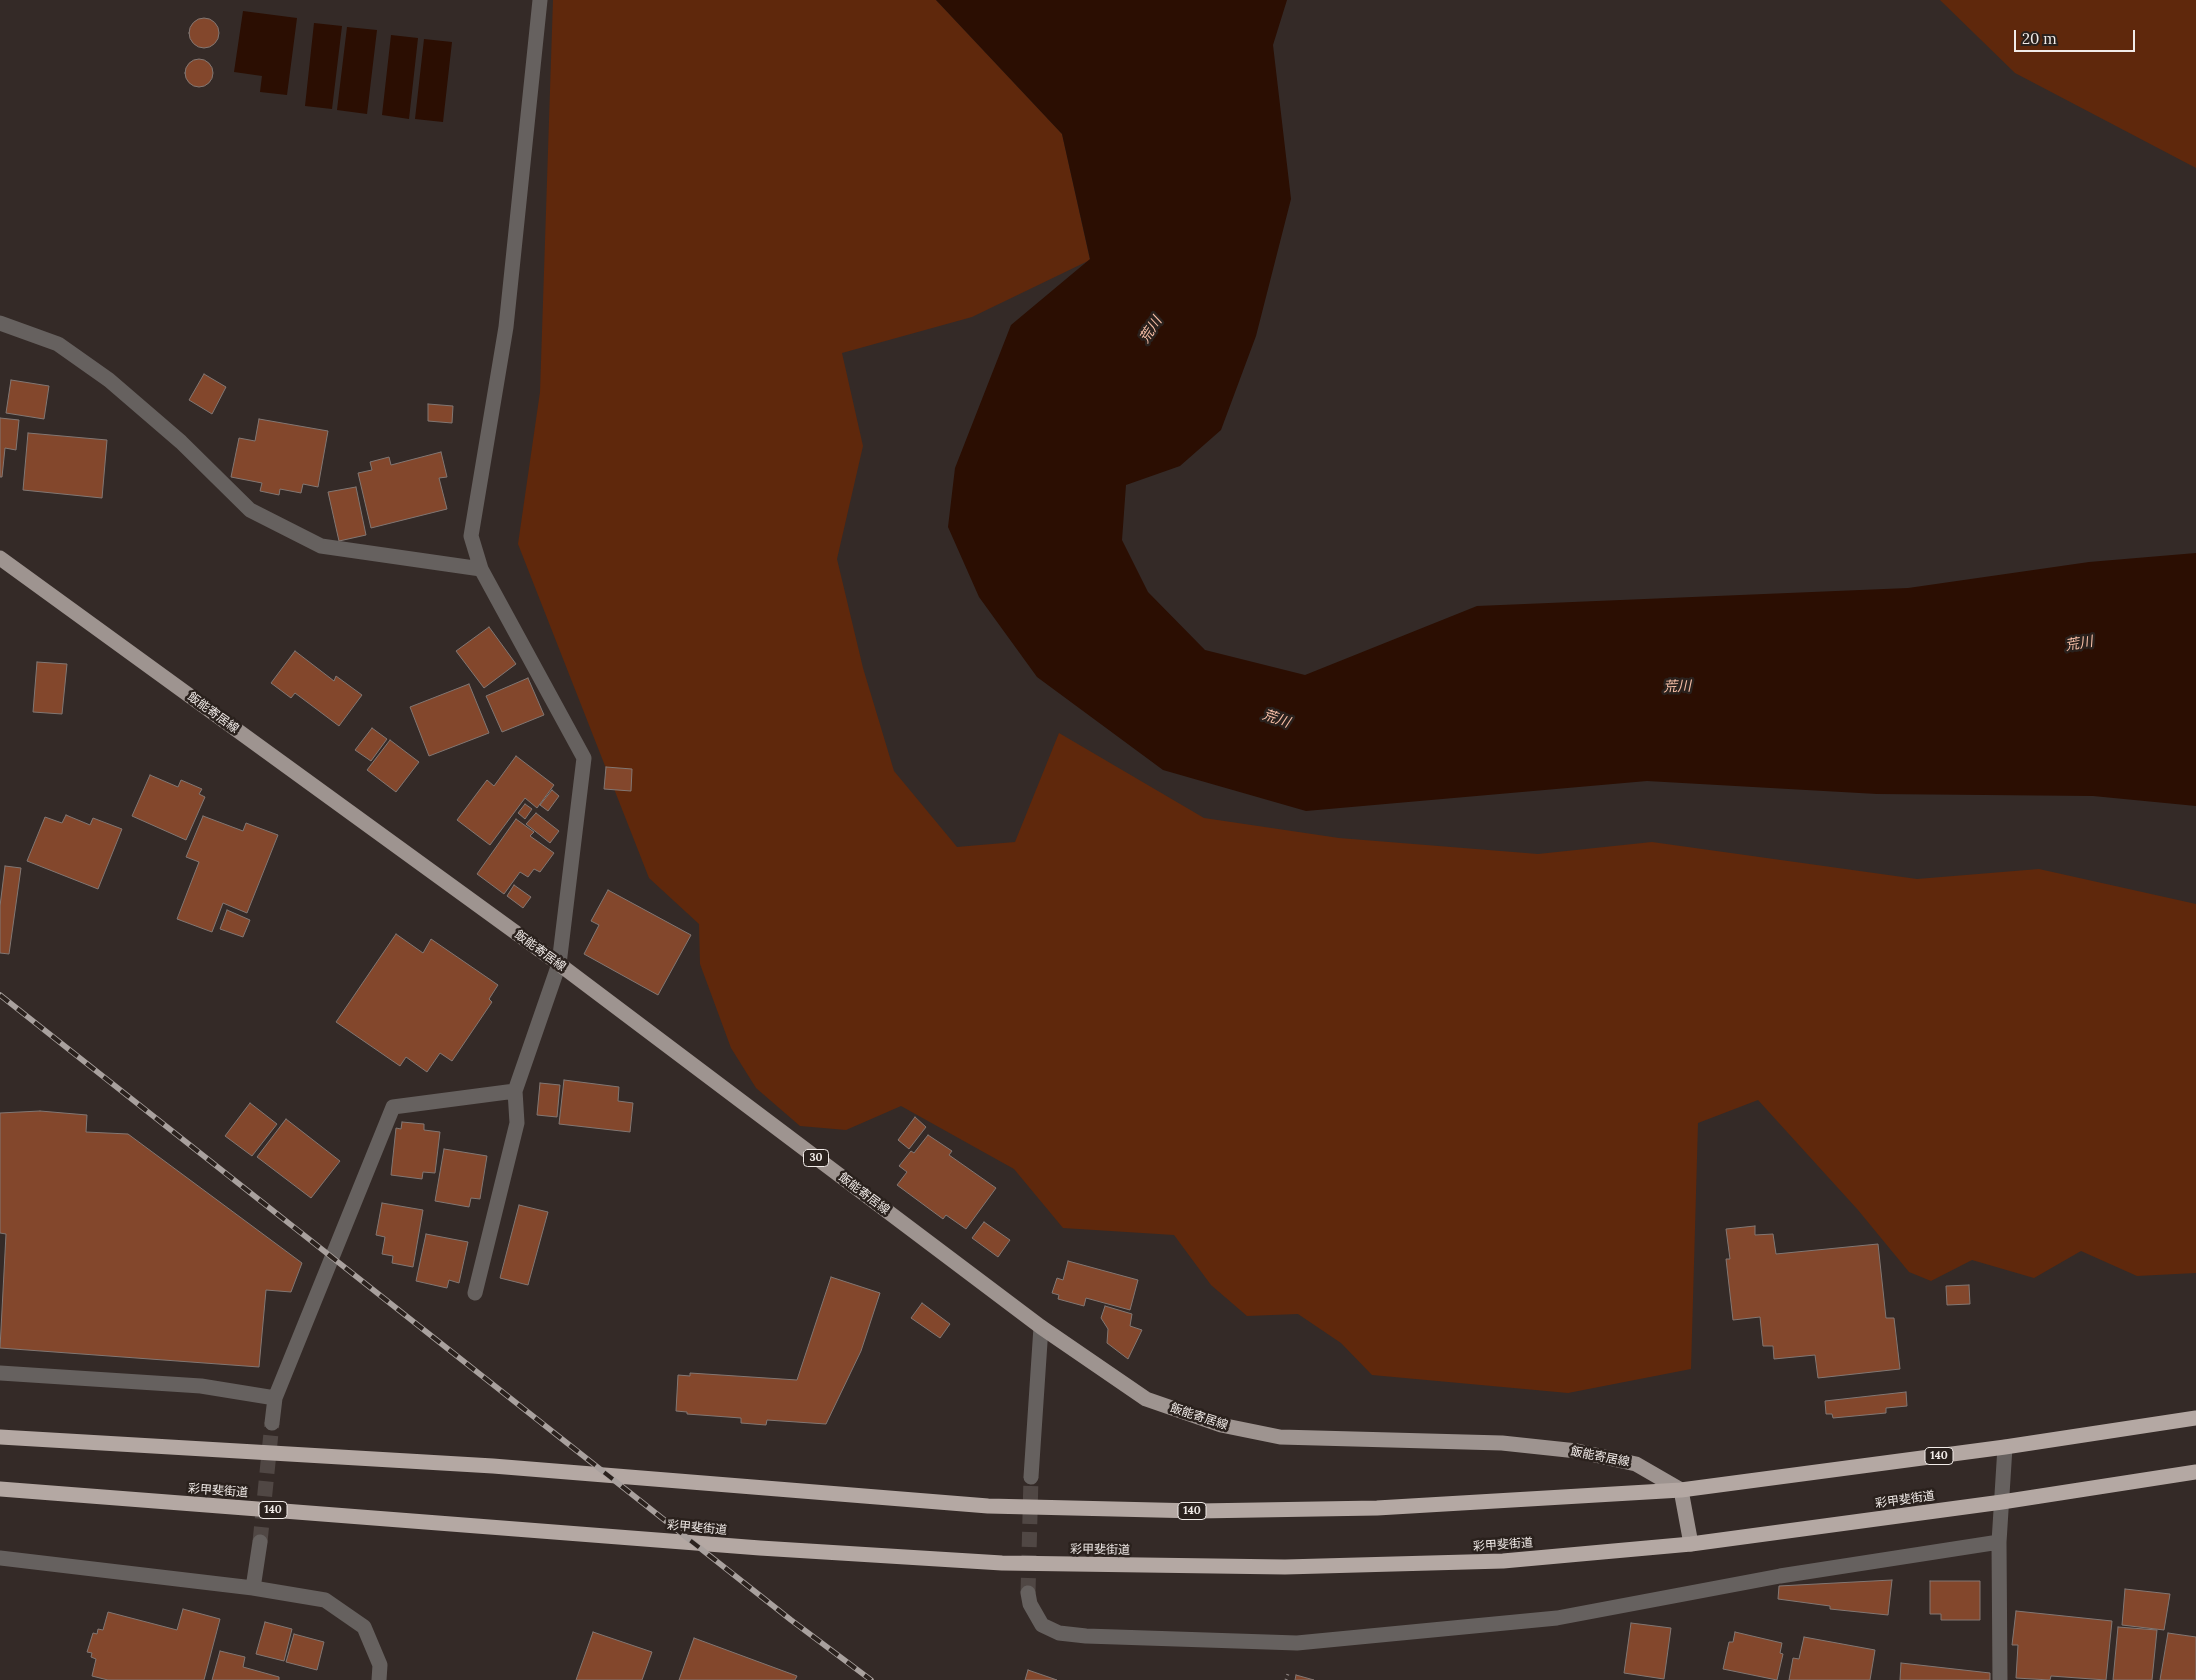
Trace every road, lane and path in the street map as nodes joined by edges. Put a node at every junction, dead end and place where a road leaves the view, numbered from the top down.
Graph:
1 (540, 0) edge
2 (0, 323) edge
3 (0, 558) edge
4 (481, 569) junction
5 (559, 964) junction
6 (515, 1091) junction
7 (475, 1293) dead end
8 (1041, 1327) junction
9 (0, 1373) edge
10 (275, 1398) junction
11 (2196, 1418) edge
12 (272, 1423) tunnel mouth
13 (0, 1437) edge
14 (2006, 1447) junction
15 (2196, 1472) edge
16 (1031, 1477) tunnel mouth
17 (0, 1489) edge
18 (1681, 1490) junction
19 (2002, 1502) junction
20 (260, 1542) tunnel mouth
21 (1999, 1542) junction
22 (1691, 1544) junction
23 (0, 1558) edge
24 (253, 1588) junction
25 (1028, 1593) tunnel mouth
26 (379, 1680) edge
27 (2000, 1680) edge

1 - 4 street
2 - 4 street
3 - 5 main road, 飯能寄居線 / 30
4 - 5 street
5 - 6 street
5 - 8 main road, 飯能寄居線 / 30
6 - 7 street
6 - 10 street
8 - 16 street
8 - 18 main road, 飯能寄居線 / 30
9 - 10 street
10 - 12 street
11 - 14 highway, 140
13 - 18 highway, 140
14 - 18 highway, 140
14 - 19 street
15 - 19 highway, 彩甲斐街道 / 140
17 - 22 highway, 彩甲斐街道 / 140
18 - 22 main road
19 - 21 street
19 - 22 highway, 彩甲斐街道 / 140
20 - 24 street
21 - 25 street
21 - 27 street
23 - 24 street
24 - 26 street

